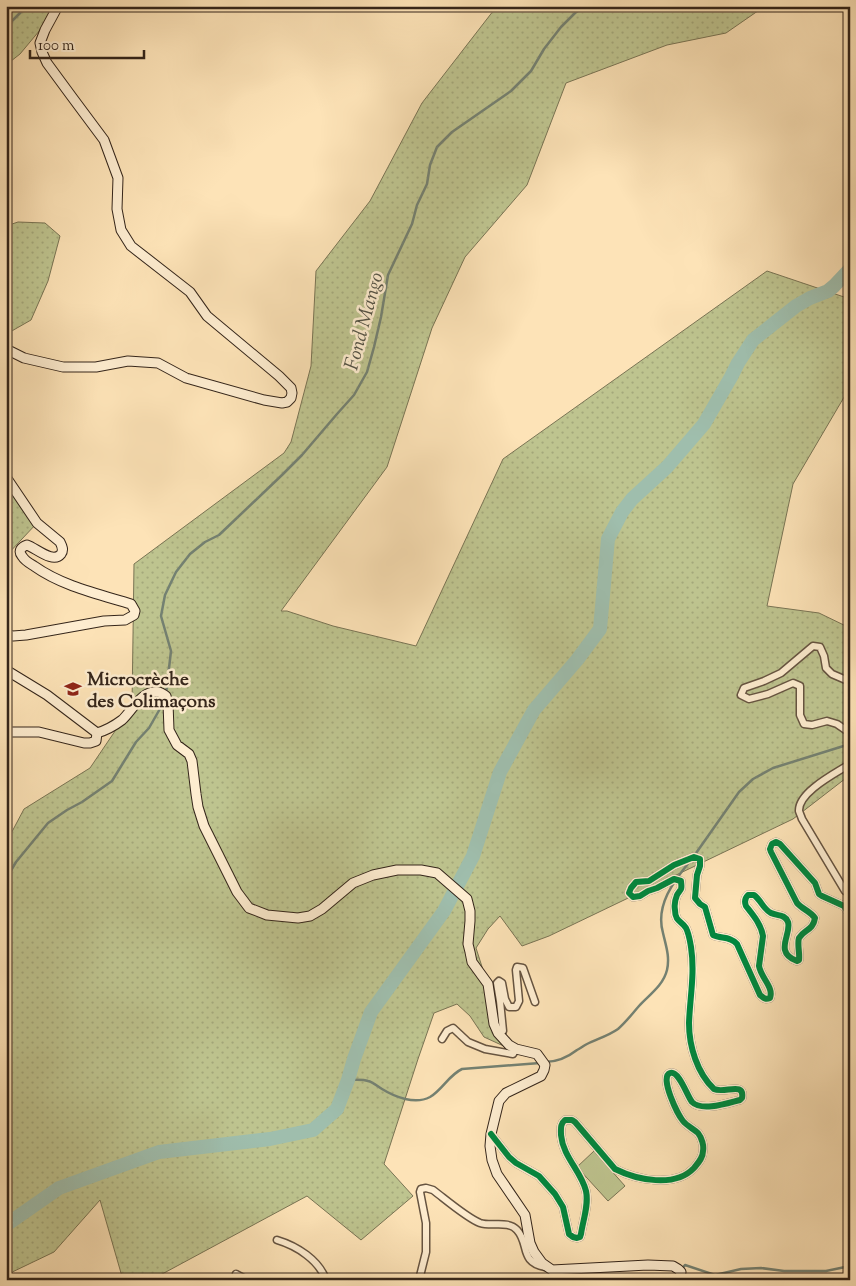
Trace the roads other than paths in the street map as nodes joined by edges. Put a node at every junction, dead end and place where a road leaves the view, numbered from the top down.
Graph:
1 (58, 6) edge
2 (6, 349) edge
3 (6, 477) edge
4 (6, 634) edge
5 (6, 670) edge
6 (850, 684) edge
7 (6, 732) edge
8 (97, 733) junction
9 (850, 733) edge
10 (850, 764) edge
11 (850, 892) edge
12 (850, 915) edge
13 (535, 1002) dead end
14 (498, 1033) junction
15 (442, 1039) dead end
16 (516, 1049) junction
17 (491, 1134) junction
18 (277, 1240) dead end
19 (547, 1267) junction
20 (236, 1274) dead end
21 (247, 1280) edge
22 (326, 1280) edge
23 (419, 1280) edge
24 (680, 1280) edge

1 - 2 main road
3 - 4 main road
5 - 8 main road
6 - 9 street
7 - 8 main road
8 - 14 main road
10 - 11 street
12 - 17 street
13 - 14 street
14 - 16 main road
15 - 16 street
16 - 17 main road
17 - 19 main road
18 - 22 street
19 - 23 street
19 - 24 main road
20 - 21 street

